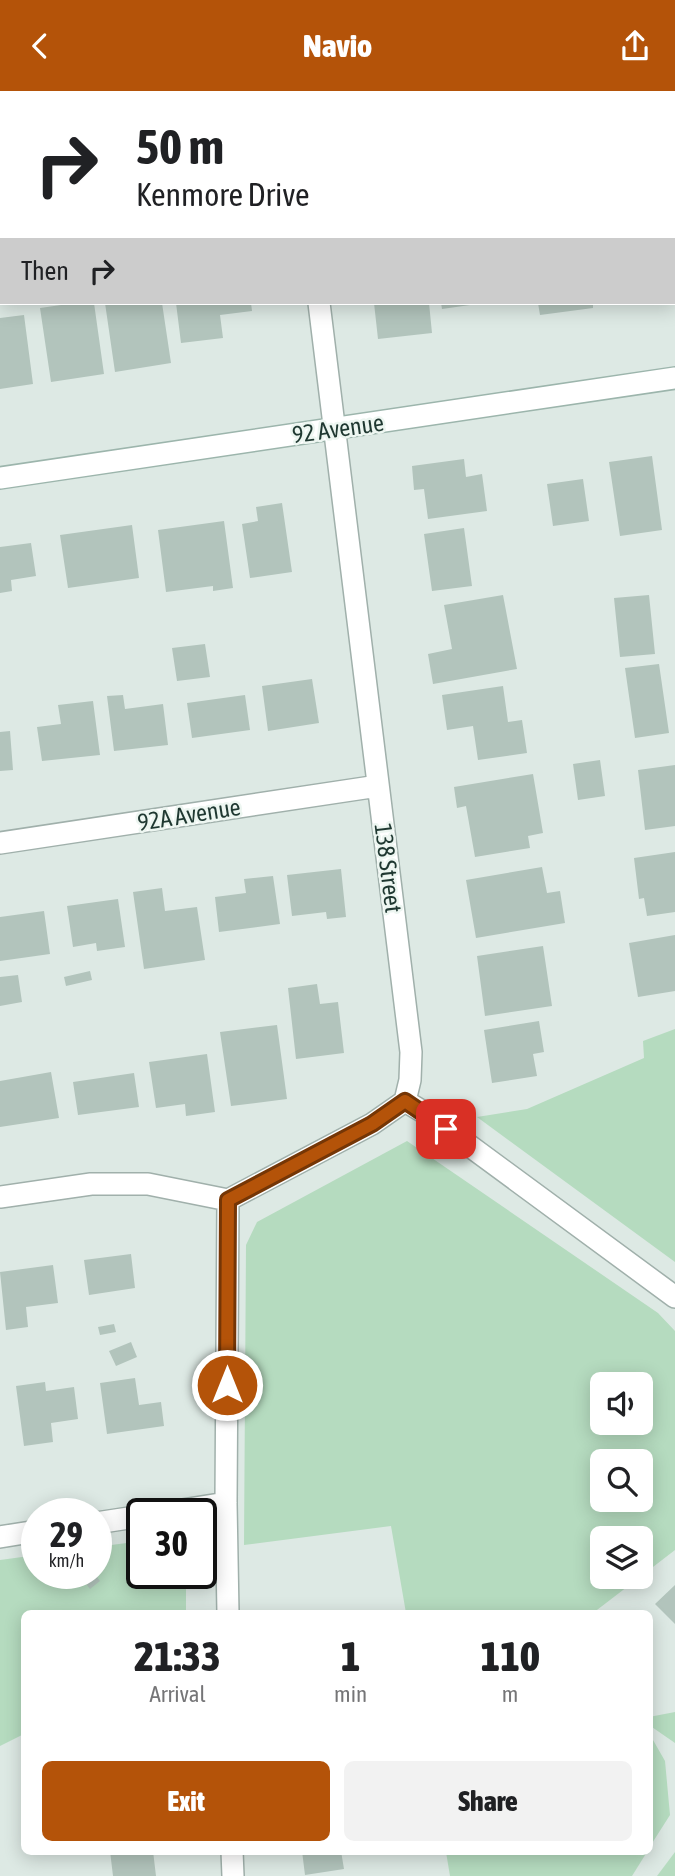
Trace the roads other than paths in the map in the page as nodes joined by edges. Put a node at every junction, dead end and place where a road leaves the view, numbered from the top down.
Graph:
1 (319, 305) edge
2 (675, 378) edge
3 (334, 429) junction
4 (0, 478) edge
5 (378, 786) junction
6 (0, 843) edge
7 (405, 1101) junction
8 (0, 1197) edge
9 (228, 1200) junction
10 (675, 1297) edge
11 (226, 1503) junction
12 (217, 1504) edge
13 (21, 1534) edge
14 (0, 1537) edge
15 (228, 1610) edge
16 (232, 1855) edge
17 (233, 1876) edge

1 - 3 street, 138 Street
2 - 3 street, 92 Avenue
3 - 4 street, 92 Avenue
3 - 5 street, 138 Street
5 - 6 street, 92A Avenue
5 - 7 street, 138 Street
7 - 9 street
7 - 10 street
8 - 9 street
9 - 11 street
11 - 12 street
11 - 15 street
13 - 14 street
16 - 17 street

